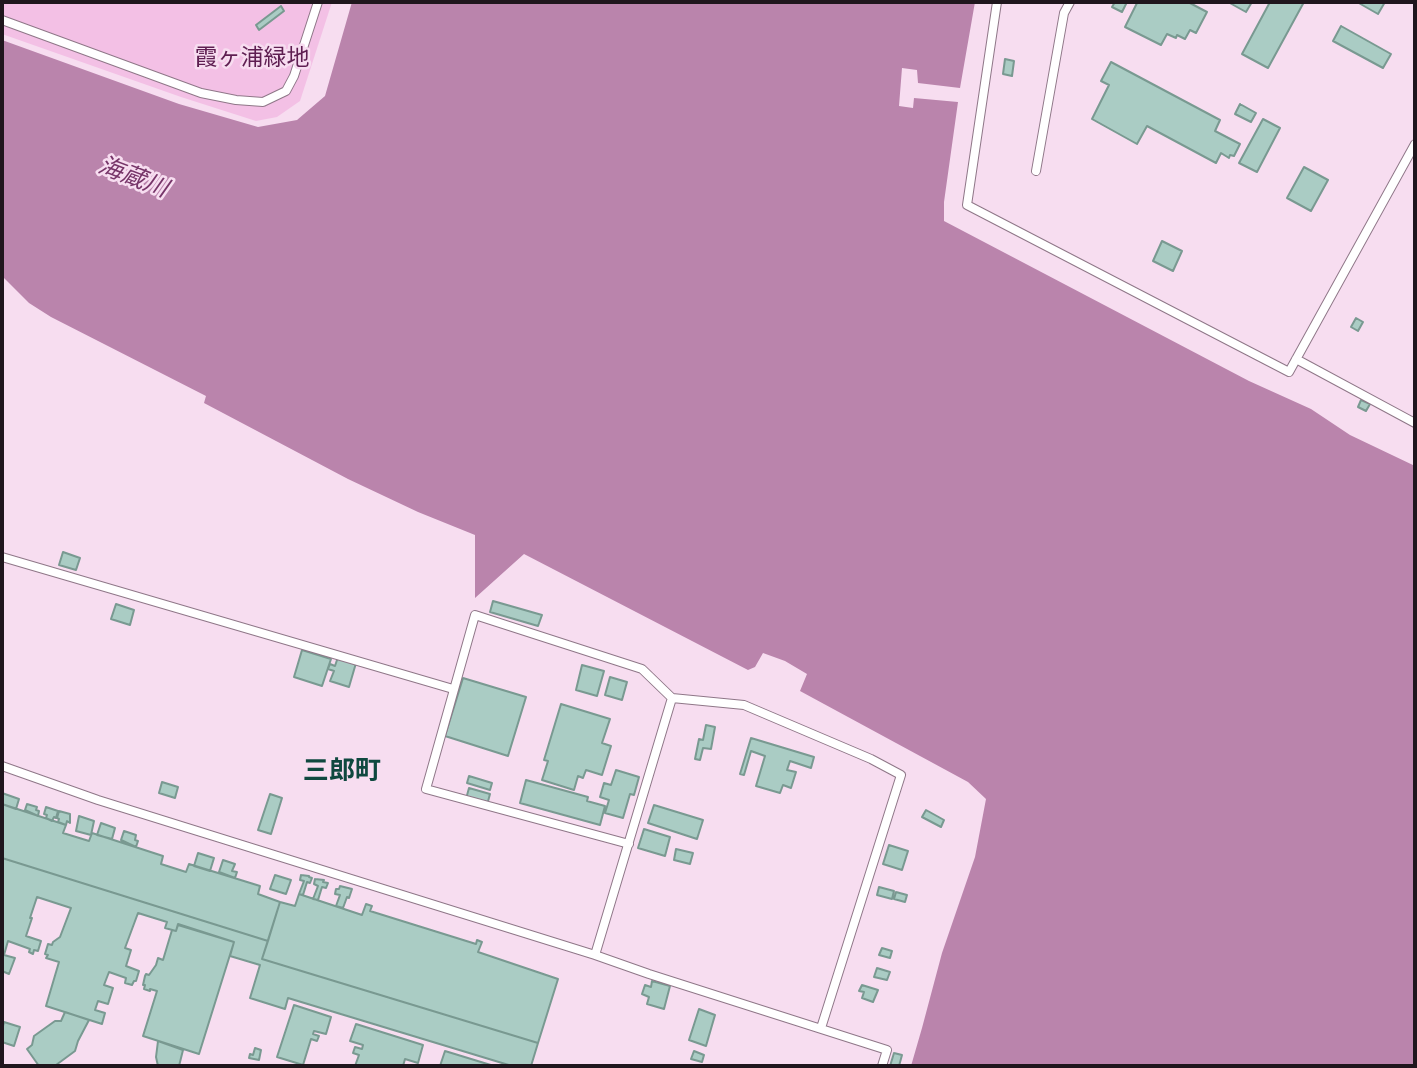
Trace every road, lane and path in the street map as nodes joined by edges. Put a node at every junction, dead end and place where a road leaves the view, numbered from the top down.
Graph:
1 (318, 2) edge
2 (997, 2) edge
3 (1070, 2) edge
4 (2, 20) edge
5 (1415, 144) edge
6 (1036, 171) dead end
7 (1296, 359) junction
8 (1415, 423) edge
9 (2, 557) edge
10 (453, 689) junction
11 (672, 698) junction
12 (2, 766) edge
13 (629, 844) junction
14 (595, 955) junction
15 (821, 1028) junction
16 (882, 1066) edge

1 - 4 lane
2 - 7 lane
3 - 6 lane
5 - 7 lane
7 - 8 lane
9 - 10 lane
10 - 11 lane
10 - 13 lane
11 - 13 lane
11 - 15 lane
12 - 14 lane
13 - 14 lane
14 - 15 lane
15 - 16 lane

